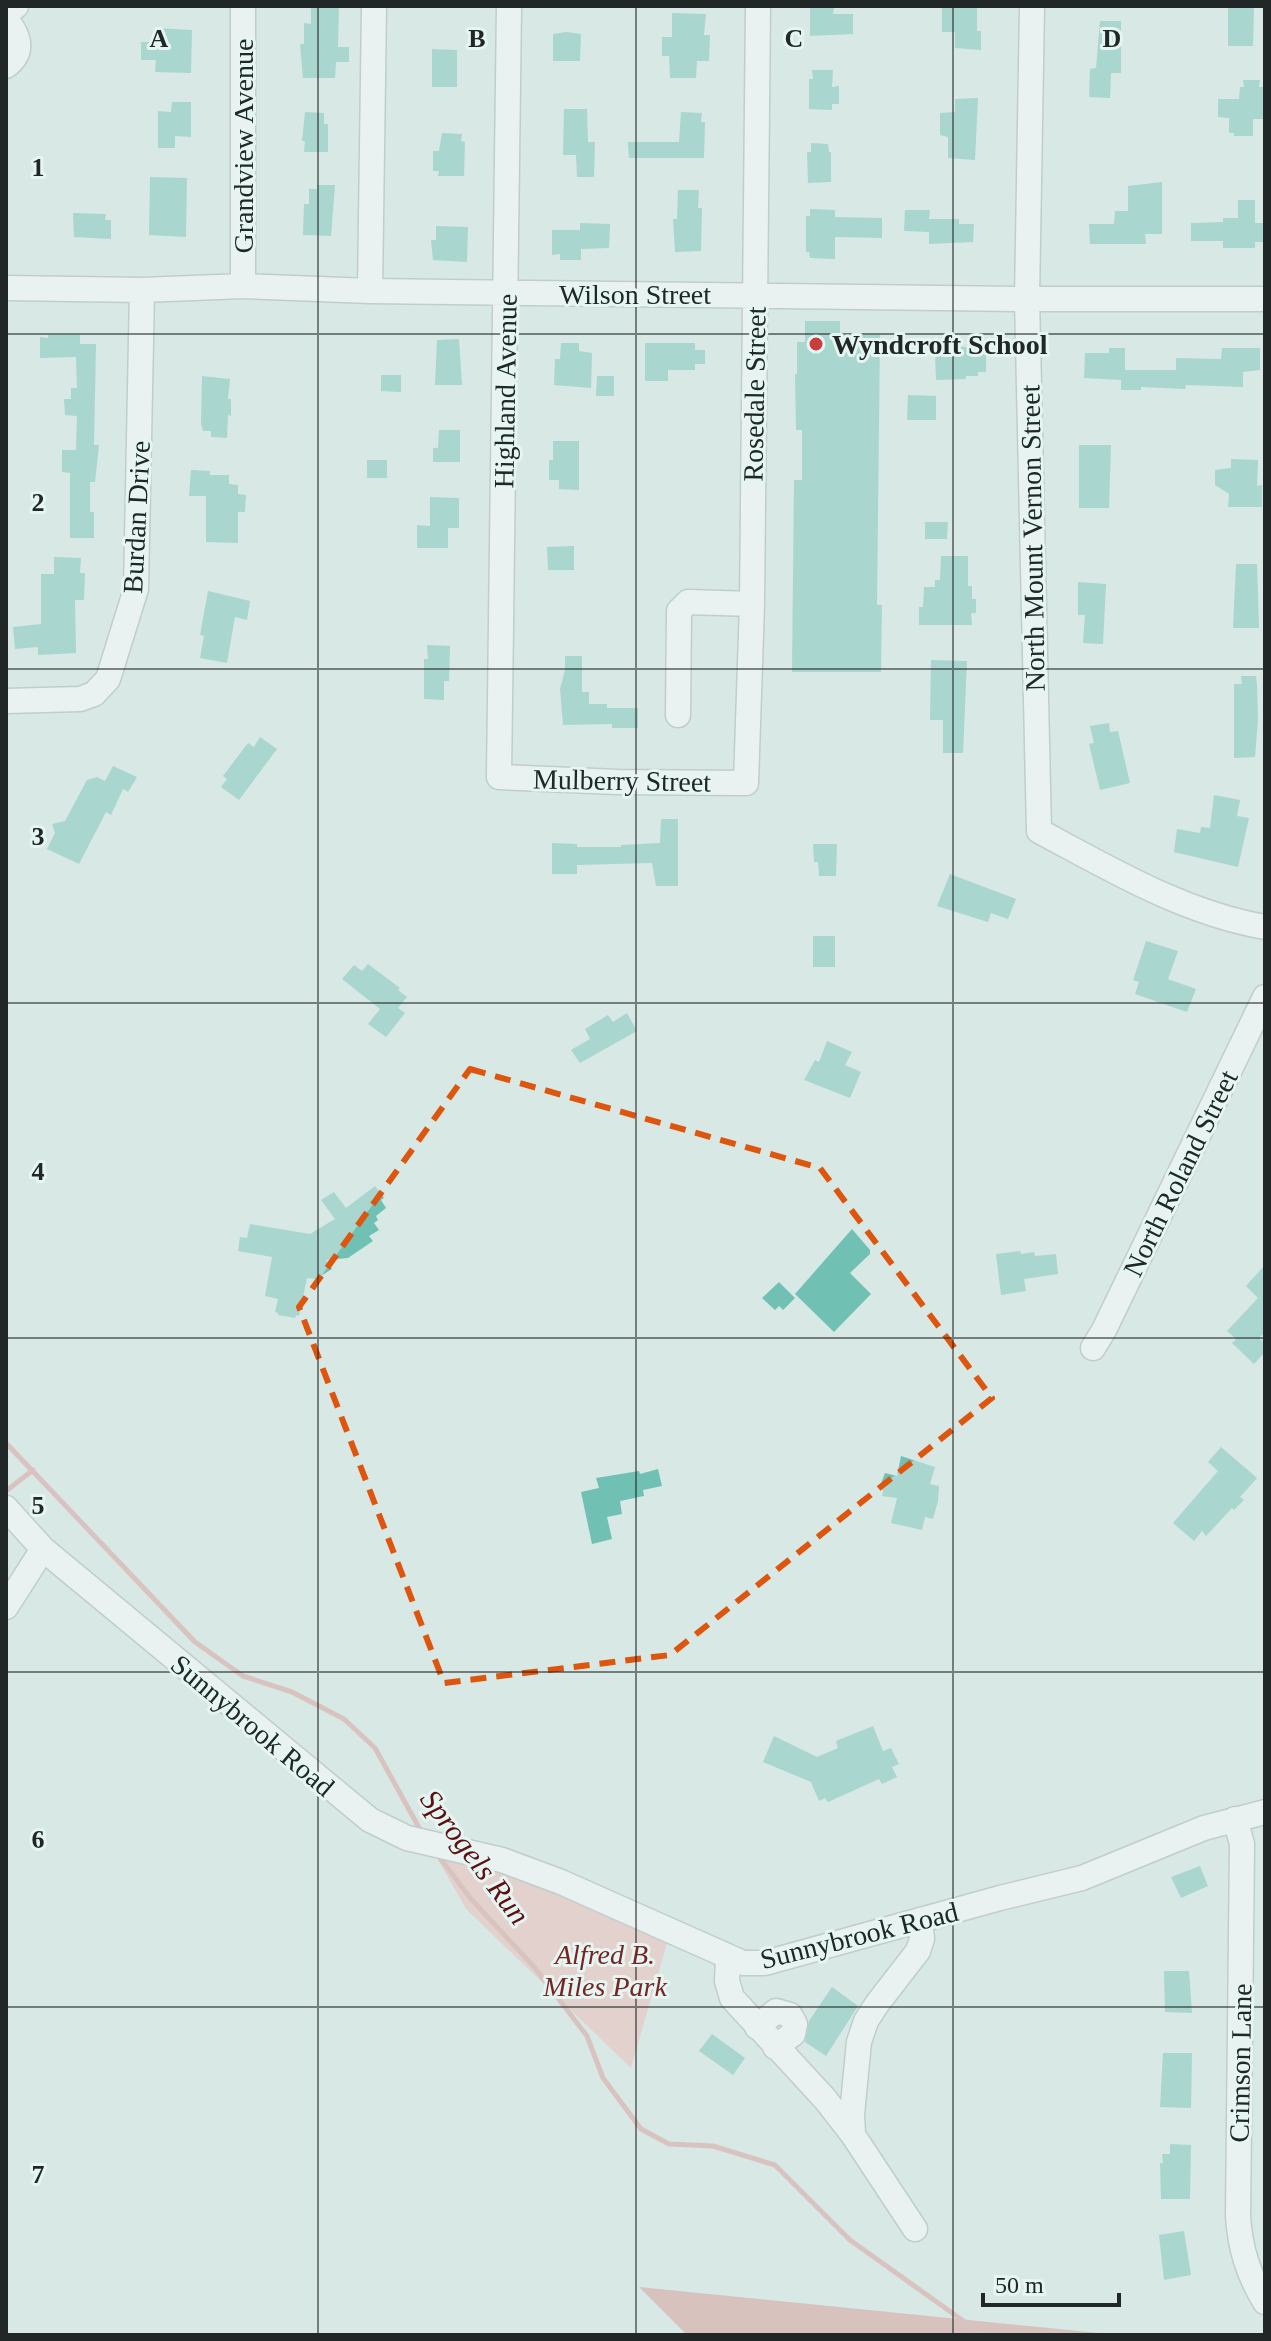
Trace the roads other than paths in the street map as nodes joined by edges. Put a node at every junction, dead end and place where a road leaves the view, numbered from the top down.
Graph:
1 (243, 6) edge
2 (374, 6) edge
3 (509, 6) edge
4 (758, 6) edge
5 (1032, 6) edge
6 (11, 20) edge
7 (6, 66) edge
8 (243, 286) junction
9 (6, 288) edge
10 (142, 290) junction
11 (370, 291) junction
12 (507, 293) junction
13 (755, 295) junction
14 (1027, 299) junction
15 (1265, 299) edge
16 (752, 604) junction
17 (6, 701) edge
18 (678, 715) dead end
19 (499, 777) joint
20 (746, 783) joint
21 (1265, 927) edge
22 (1265, 997) edge
23 (1093, 1348) dead end
24 (6, 1508) edge
25 (43, 1549) junction
26 (6, 1607) edge
27 (1265, 1812) edge
28 (1235, 1819) junction
29 (920, 1920) junction
30 (728, 1958) junction
31 (853, 2090) junction
32 (825, 2099) junction
33 (853, 2135) junction
34 (915, 2229) dead end
35 (1265, 2302) edge

1 - 8 street, Grandview Avenue
2 - 11 street
3 - 12 street, Highland Avenue
4 - 13 street, Rosedale Street
5 - 14 street, North Mount Vernon Street
6 - 7 street
8 - 10 street, Wilson Street
8 - 11 street, Wilson Street
9 - 10 street, Wilson Street
10 - 17 street, Burdan Drive
11 - 12 street, Wilson Street
12 - 13 street, Wilson Street
12 - 19 street, Highland Avenue
13 - 14 street, Wilson Street
13 - 16 street, Rosedale Street
14 - 15 street, Wilson Street
14 - 21 street, North Mount Vernon Street
16 - 18 street
16 - 20 street, Rosedale Street
19 - 20 street, Mulberry Street
22 - 23 street, North Roland Street
24 - 25 street, Sunnybrook Road
25 - 26 street
25 - 30 street, Sunnybrook Road
27 - 28 street, Sunnybrook Road
28 - 29 street, Sunnybrook Road
28 - 35 street, Crimson Lane
29 - 30 street, Sunnybrook Road
29 - 31 street
30 - 32 street
31 - 32 street
31 - 33 street
32 - 33 street
33 - 34 street

